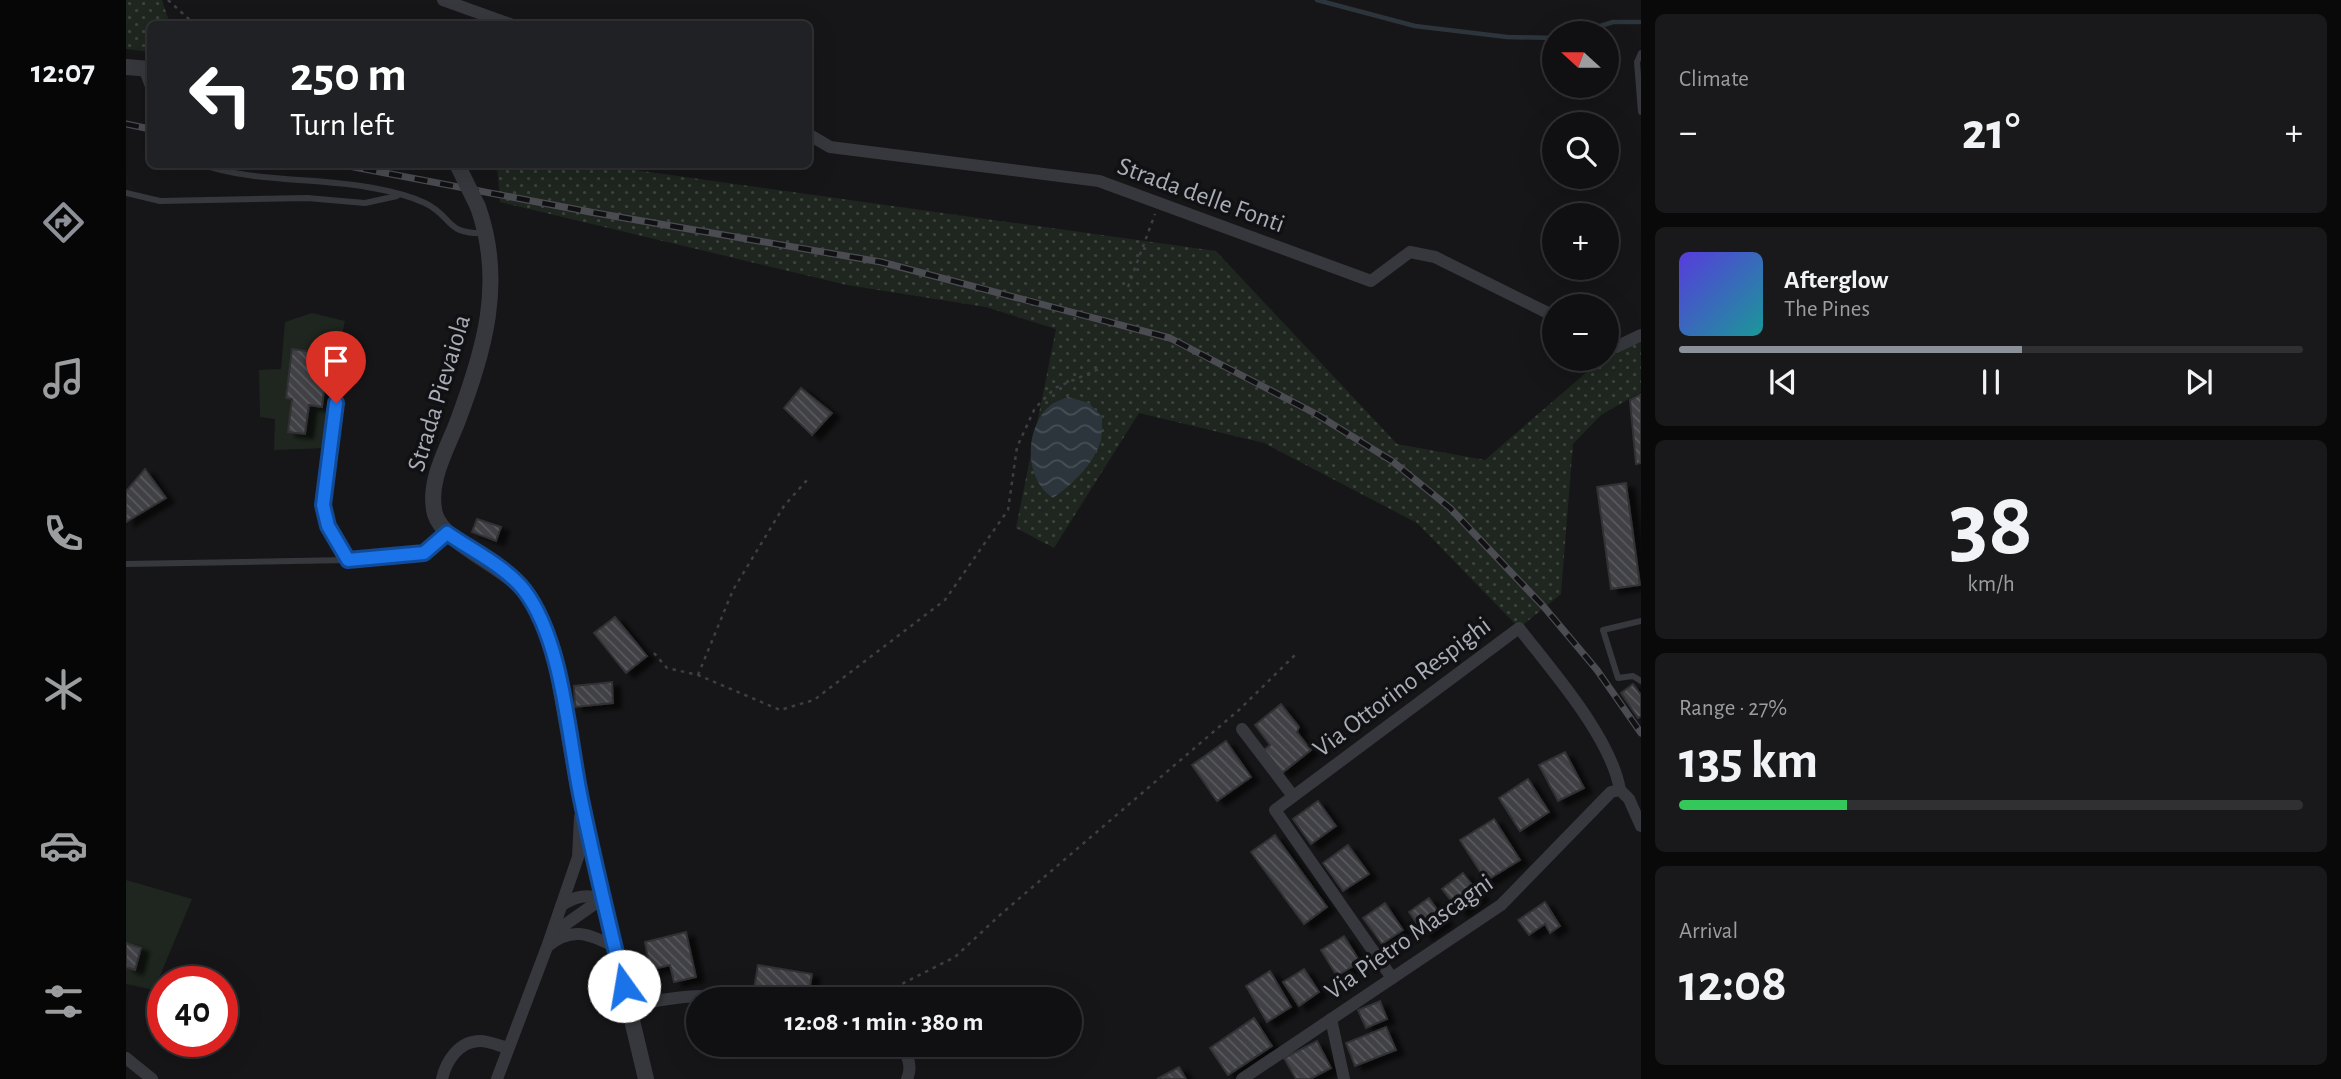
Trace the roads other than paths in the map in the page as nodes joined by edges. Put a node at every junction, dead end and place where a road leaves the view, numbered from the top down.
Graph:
1 (443, 0) edge
2 (501, 21) edge
3 (1641, 53) edge
4 (139, 68) edge
5 (147, 85) edge
6 (1641, 112) edge
7 (812, 136) edge
8 (219, 168) edge
9 (459, 168) edge
10 (126, 193) edge
11 (398, 195) junction
12 (488, 233) junction
13 (1542, 310) edge
14 (1641, 335) edge
15 (1619, 346) edge
16 (339, 378) dead end
17 (447, 533) junction
18 (348, 560) junction
19 (126, 564) edge
20 (1641, 621) edge
21 (1641, 681) edge
22 (1242, 729) dead end
23 (1620, 790) junction
24 (1293, 796) junction
25 (581, 798) junction
26 (1641, 826) edge
27 (603, 898) junction
28 (561, 906) junction
29 (559, 937) junction
30 (547, 947) junction
31 (615, 947) junction
32 (1392, 978) junction
33 (686, 996) edge
34 (629, 1006) junction
35 (1331, 1019) junction
36 (508, 1048) junction
37 (909, 1057) edge
38 (126, 1058) edge
39 (152, 1079) edge
40 (442, 1079) edge
41 (497, 1079) edge
42 (646, 1079) edge
43 (907, 1079) edge
44 (1242, 1079) edge
45 (1345, 1079) edge

1 - 2 street
3 - 6 lane
4 - 5 lane
7 - 13 street, Strada delle Fonti
8 - 11 lane
9 - 12 street, Strada Pievaiola, bridge
10 - 11 lane
11 - 12 lane
12 - 17 street, Strada Pievaiola
14 - 15 street
16 - 18 lane
17 - 18 lane
17 - 25 street
18 - 19 lane
20 - 21 lane
22 - 24 street
23 - 24 street, Via Ottorino Respighi
23 - 26 street
23 - 32 street, Via Pietro Mascagni
24 - 32 street, Via Ottorino Respighi
25 - 27 street
25 - 28 street
27 - 28 street
27 - 29 street
27 - 31 street
28 - 30 street
29 - 30 street
29 - 31 street
30 - 36 street
31 - 34 street
32 - 35 street, Via Pietro Mascagni
33 - 34 street
34 - 42 street
35 - 44 street, Via Pietro Mascagni
35 - 45 street
36 - 40 street
36 - 41 street
37 - 43 street
38 - 39 street

